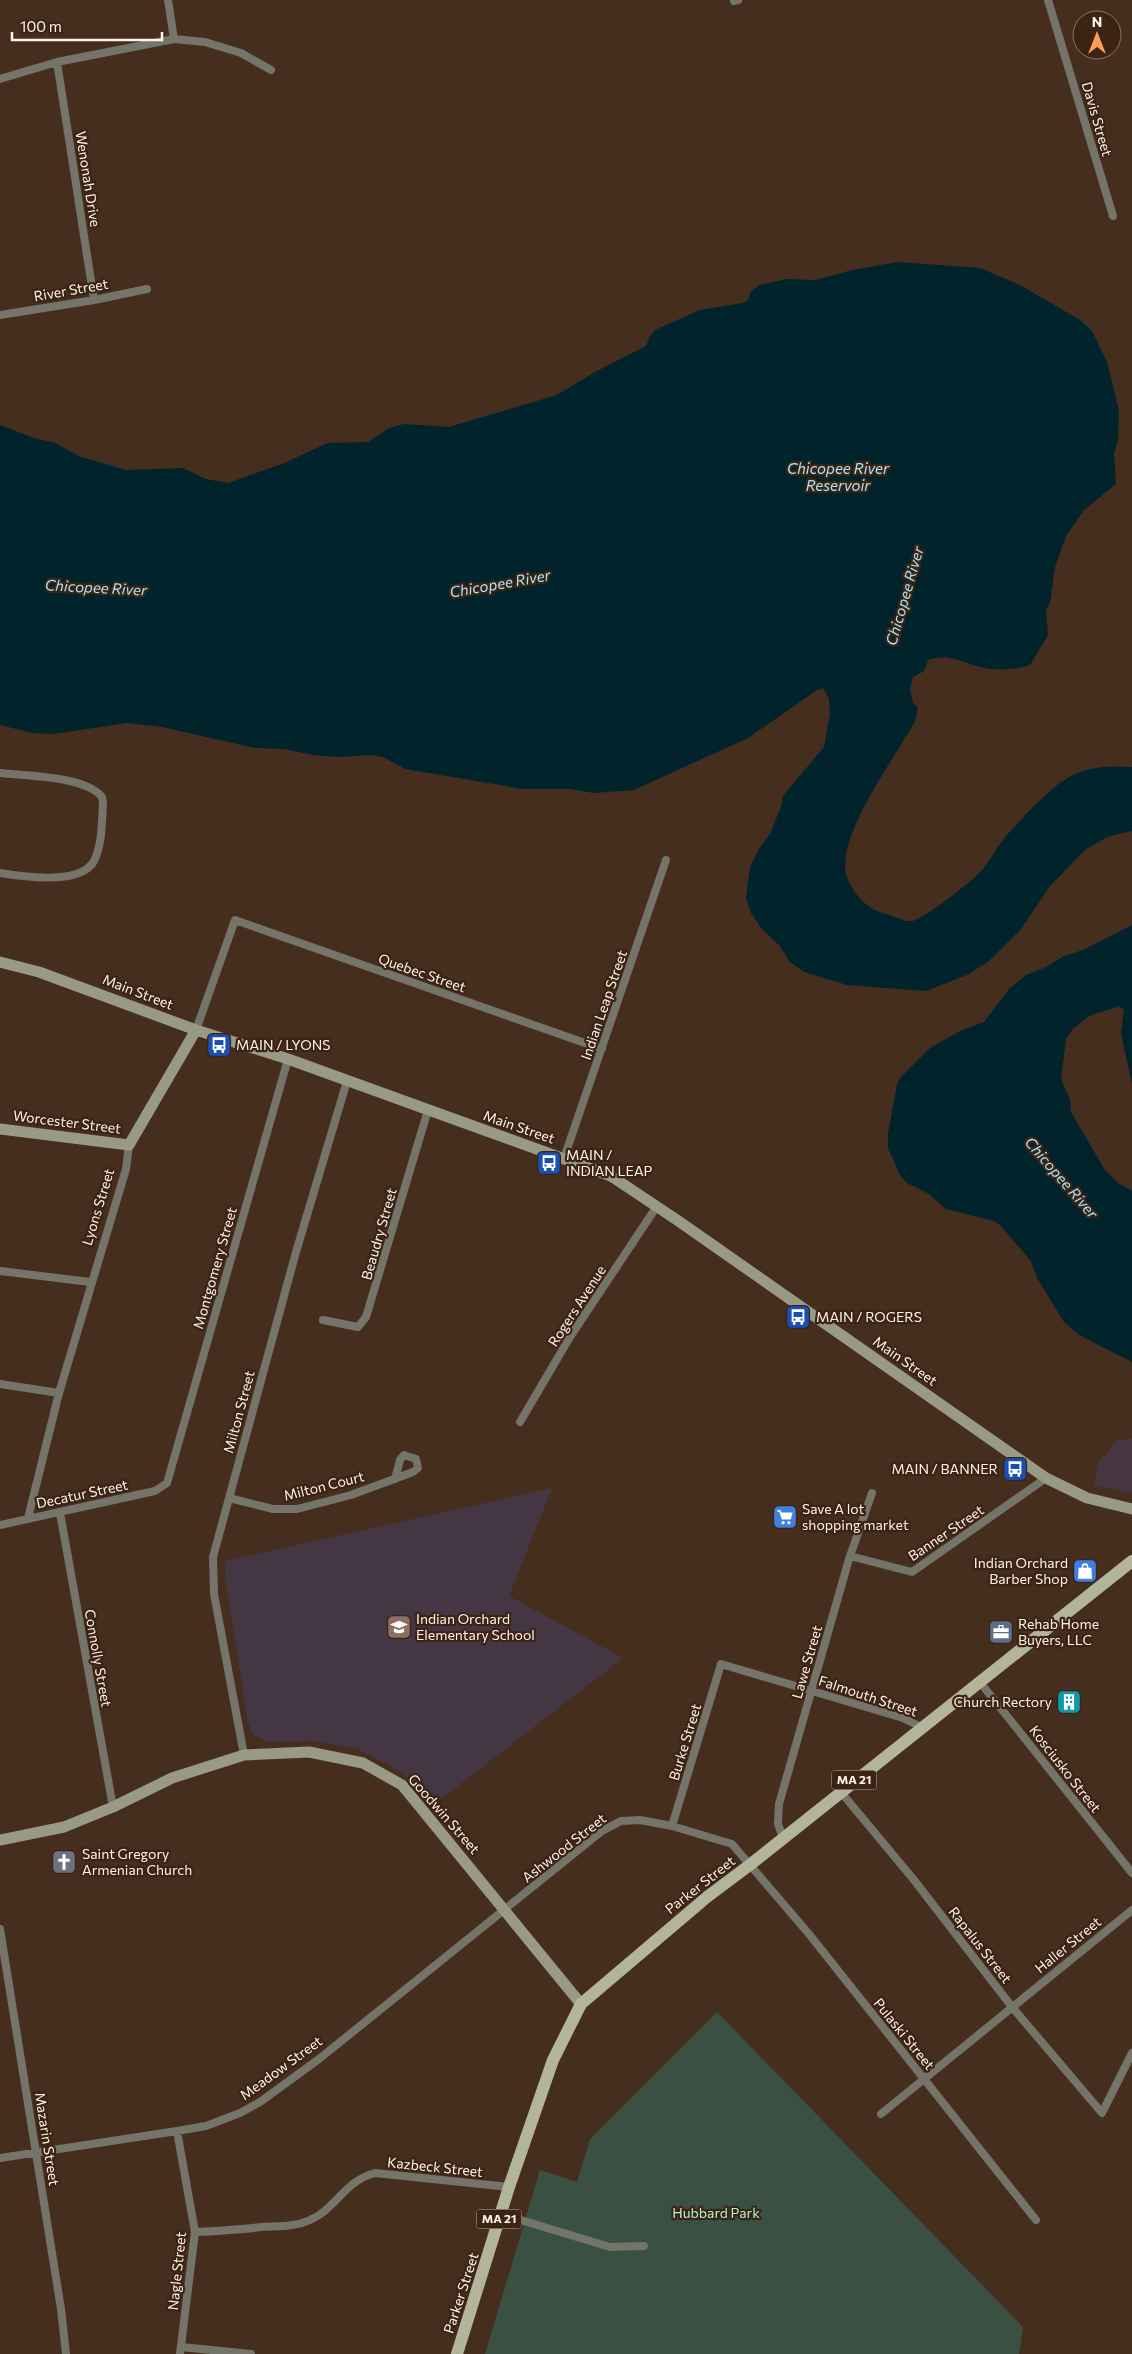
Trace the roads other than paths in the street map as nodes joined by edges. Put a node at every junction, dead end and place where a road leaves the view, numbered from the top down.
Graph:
1 (168, 0) edge
2 (1049, 0) edge
3 (174, 39) junction
4 (57, 62) junction
5 (271, 70) dead end
6 (0, 79) edge
7 (1113, 216) dead end
8 (147, 289) dead end
9 (94, 300) junction
10 (0, 314) edge
11 (0, 773) edge
12 (666, 860) dead end
13 (0, 873) edge
14 (235, 920) joint
15 (0, 962) edge
16 (196, 1030) junction
17 (602, 1049) junction
18 (288, 1059) junction
19 (347, 1081) junction
20 (428, 1110) junction
21 (0, 1129) edge
22 (130, 1145) junction
23 (564, 1158) junction
24 (657, 1206) junction
25 (0, 1271) edge
26 (90, 1282) junction
27 (323, 1320) dead end
28 (0, 1384) edge
29 (59, 1393) junction
30 (520, 1422) dead end
31 (1046, 1478) junction
32 (395, 1479) dead end
33 (167, 1484) joint
34 (872, 1494) dead end
35 (229, 1498) junction
36 (1132, 1509) edge
37 (60, 1513) junction
38 (28, 1518) junction
39 (0, 1525) edge
40 (850, 1556) junction
41 (1132, 1561) edge
42 (721, 1664) joint
43 (979, 1681) junction
44 (812, 1690) junction
45 (921, 1727) junction
46 (244, 1755) junction
47 (840, 1792) junction
48 (112, 1807) junction
49 (672, 1826) junction
50 (783, 1838) junction
51 (0, 1840) edge
52 (751, 1864) junction
53 (1132, 1873) edge
54 (505, 1909) junction
55 (1132, 1910) edge
56 (0, 1929) edge
57 (581, 2004) junction
58 (1012, 2007) junction
59 (1132, 2052) edge
60 (924, 2078) junction
61 (881, 2114) dead end
62 (177, 2131) junction
63 (36, 2152) junction
64 (0, 2158) edge
65 (509, 2187) junction
66 (501, 2214) junction
67 (1036, 2220) dead end
68 (195, 2232) junction
69 (644, 2246) dead end
70 (180, 2350) edge
71 (66, 2354) edge
72 (252, 2354) edge
73 (456, 2354) edge

1 - 3 street
2 - 7 street, Davis Street
3 - 4 street
3 - 5 street
4 - 6 street
4 - 9 street, Wenonah Drive
8 - 9 street, River Street
9 - 10 street, River Street
11 - 13 street
12 - 17 street, Indian Leap Street
14 - 16 street, Lyons Street
14 - 17 street, Quebec Street
15 - 16 main road, Main Street
16 - 18 main road, Main Street
16 - 22 main road, Lyons Street
17 - 23 street, Indian Leap Street
18 - 19 main road, Main Street
18 - 33 street, Montgomery Street
19 - 20 main road, Main Street
19 - 35 street, Milton Street
20 - 23 main road, Main Street
20 - 27 street, Beaudry Street
21 - 22 main road, Worcester Street
22 - 26 street, Lyons Street
23 - 24 main road, Main Street
24 - 30 street, Rogers Avenue
24 - 31 main road, Main Street
25 - 26 street
26 - 29 street, Lyons Street
28 - 29 street
29 - 38 street, Lyons Street
31 - 36 main road, Main Street
31 - 40 street, Banner Street
32 - 35 street, Milton Court
33 - 37 street, Decatur Street
34 - 40 street, Lawe Street
35 - 46 street, Milton Street
37 - 38 street, Decatur Street
37 - 48 street, Connolly Street
38 - 39 street, Decatur Street
40 - 44 street, Lawe Street
41 - 43 main road, Parker Street / MA 21
42 - 44 street, Falmouth Street
42 - 49 street, Burke Street
43 - 45 main road, Parker Street / MA 21
43 - 53 street, Kosciusko Street
44 - 45 street, Falmouth Street
44 - 50 street, Lawe Street
45 - 47 main road, Parker Street / MA 21
46 - 48 main road, Goodwin Street
46 - 54 main road, Goodwin Street
47 - 50 main road, Parker Street / MA 21
47 - 58 street, Rapalus Street
48 - 51 main road, Goodwin Street
49 - 52 street, Ashwood Street
49 - 54 street, Ashwood Street
50 - 52 main road, Parker Street / MA 21
52 - 57 main road, Parker Street / MA 21
52 - 60 street, Pulaski Street
54 - 57 main road, Goodwin Street
54 - 62 street, Meadow Street
55 - 58 street, Haller Street
56 - 63 street, Mazarin Street
57 - 65 main road, Parker Street / MA 21
58 - 59 street, Rapalus Street
58 - 60 street, Haller Street
60 - 61 street, Haller Street
60 - 67 street, Pulaski Street
62 - 63 street, Meadow Street
62 - 68 street, Nagle Street
63 - 64 street, Meadow Street
63 - 71 street, Mazarin Street
65 - 66 main road, Parker Street / MA 21
65 - 68 street, Kazbeck Street
66 - 69 street
66 - 73 main road, Parker Street / MA 21
68 - 70 street, Nagle Street
70 - 72 street

